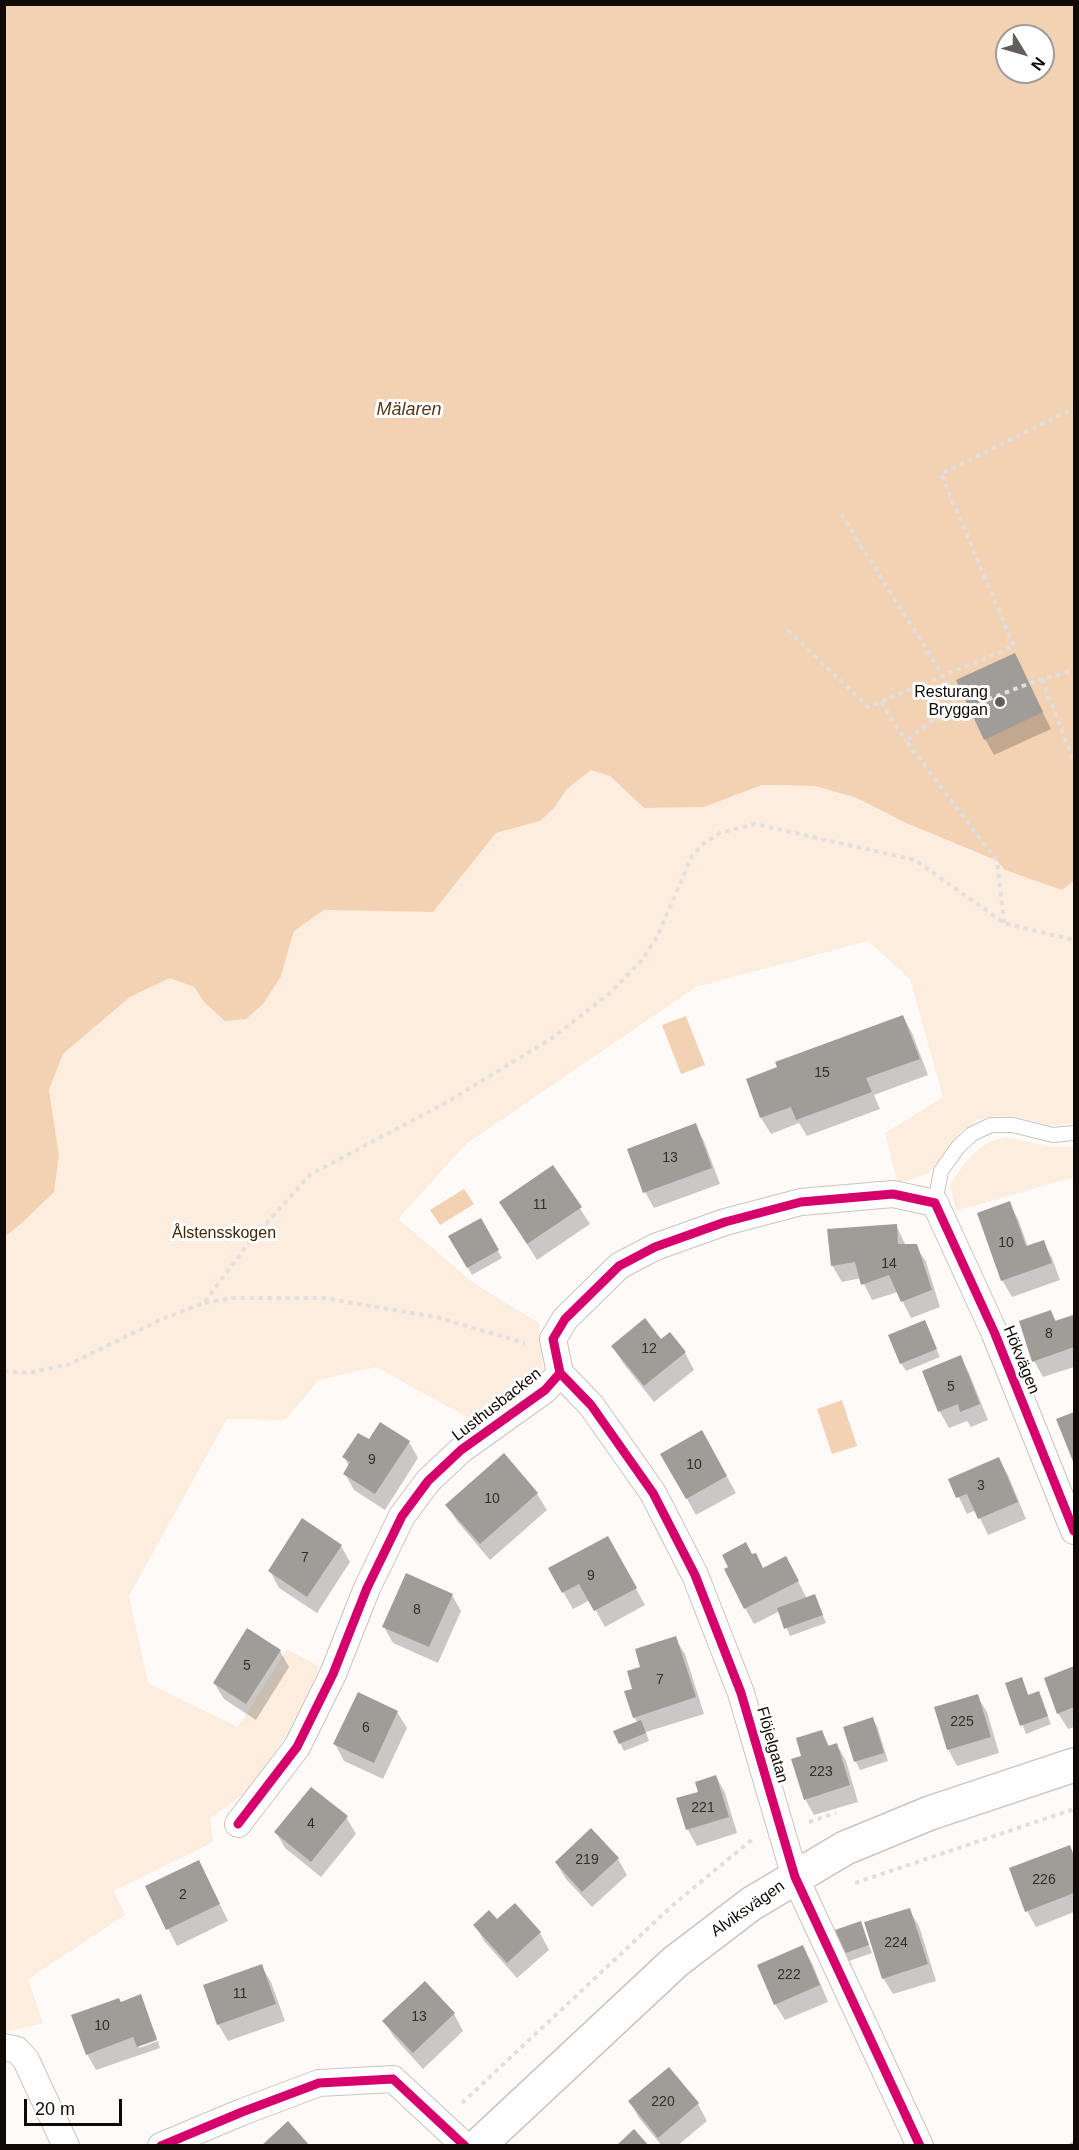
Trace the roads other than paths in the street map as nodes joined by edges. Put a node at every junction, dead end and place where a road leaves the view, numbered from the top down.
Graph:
1 (1074, 1133) edge
2 (935, 1203) junction
3 (560, 1372) junction
4 (1074, 1531) edge
5 (1074, 1765) edge
6 (238, 1824) dead end
7 (795, 1877) junction
8 (4, 2047) edge
9 (66, 2145) edge
10 (160, 2145) edge
11 (465, 2145) edge
12 (478, 2145) edge
13 (920, 2145) edge

1 - 2 lane
2 - 3 street, Lusthusbacken
2 - 4 street, Hökvägen
3 - 6 street, Lusthusbacken
3 - 7 street, Flöjelgatan
5 - 7 street, Alviksvägen
7 - 12 street, Alviksvägen
7 - 13 street, Flöjelgatan
8 - 9 street
10 - 11 street

